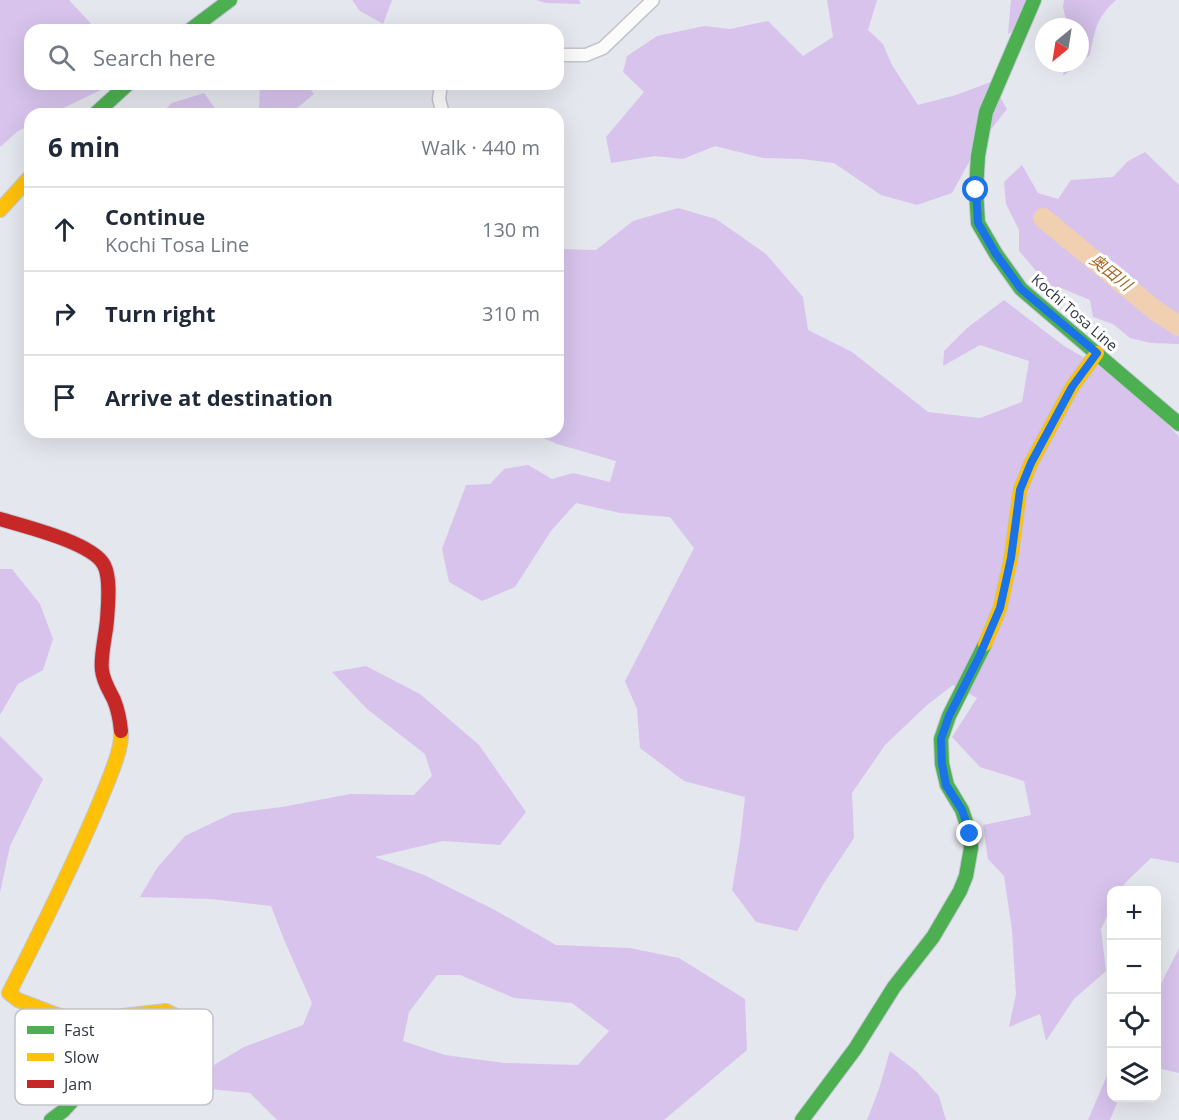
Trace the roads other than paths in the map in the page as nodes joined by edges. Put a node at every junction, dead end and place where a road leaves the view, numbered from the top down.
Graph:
1 (230, 0) edge
2 (653, 0) edge
3 (1034, 0) edge
4 (198, 24) edge
5 (564, 55) edge
6 (121, 90) edge
7 (440, 90) edge
8 (102, 108) edge
9 (441, 108) edge
10 (24, 183) edge
11 (0, 210) edge
12 (1097, 353) junction
13 (1179, 424) edge
14 (0, 519) edge
15 (42, 1009) edge
16 (68, 1105) edge
17 (51, 1120) edge
18 (802, 1120) edge

1 - 4 main road
2 - 5 street
3 - 12 main road, Kochi Tosa Line
6 - 8 main road
7 - 9 street
10 - 11 main road
12 - 13 main road, Kochi Tosa Line
12 - 18 main road
14 - 15 main road
16 - 17 main road

